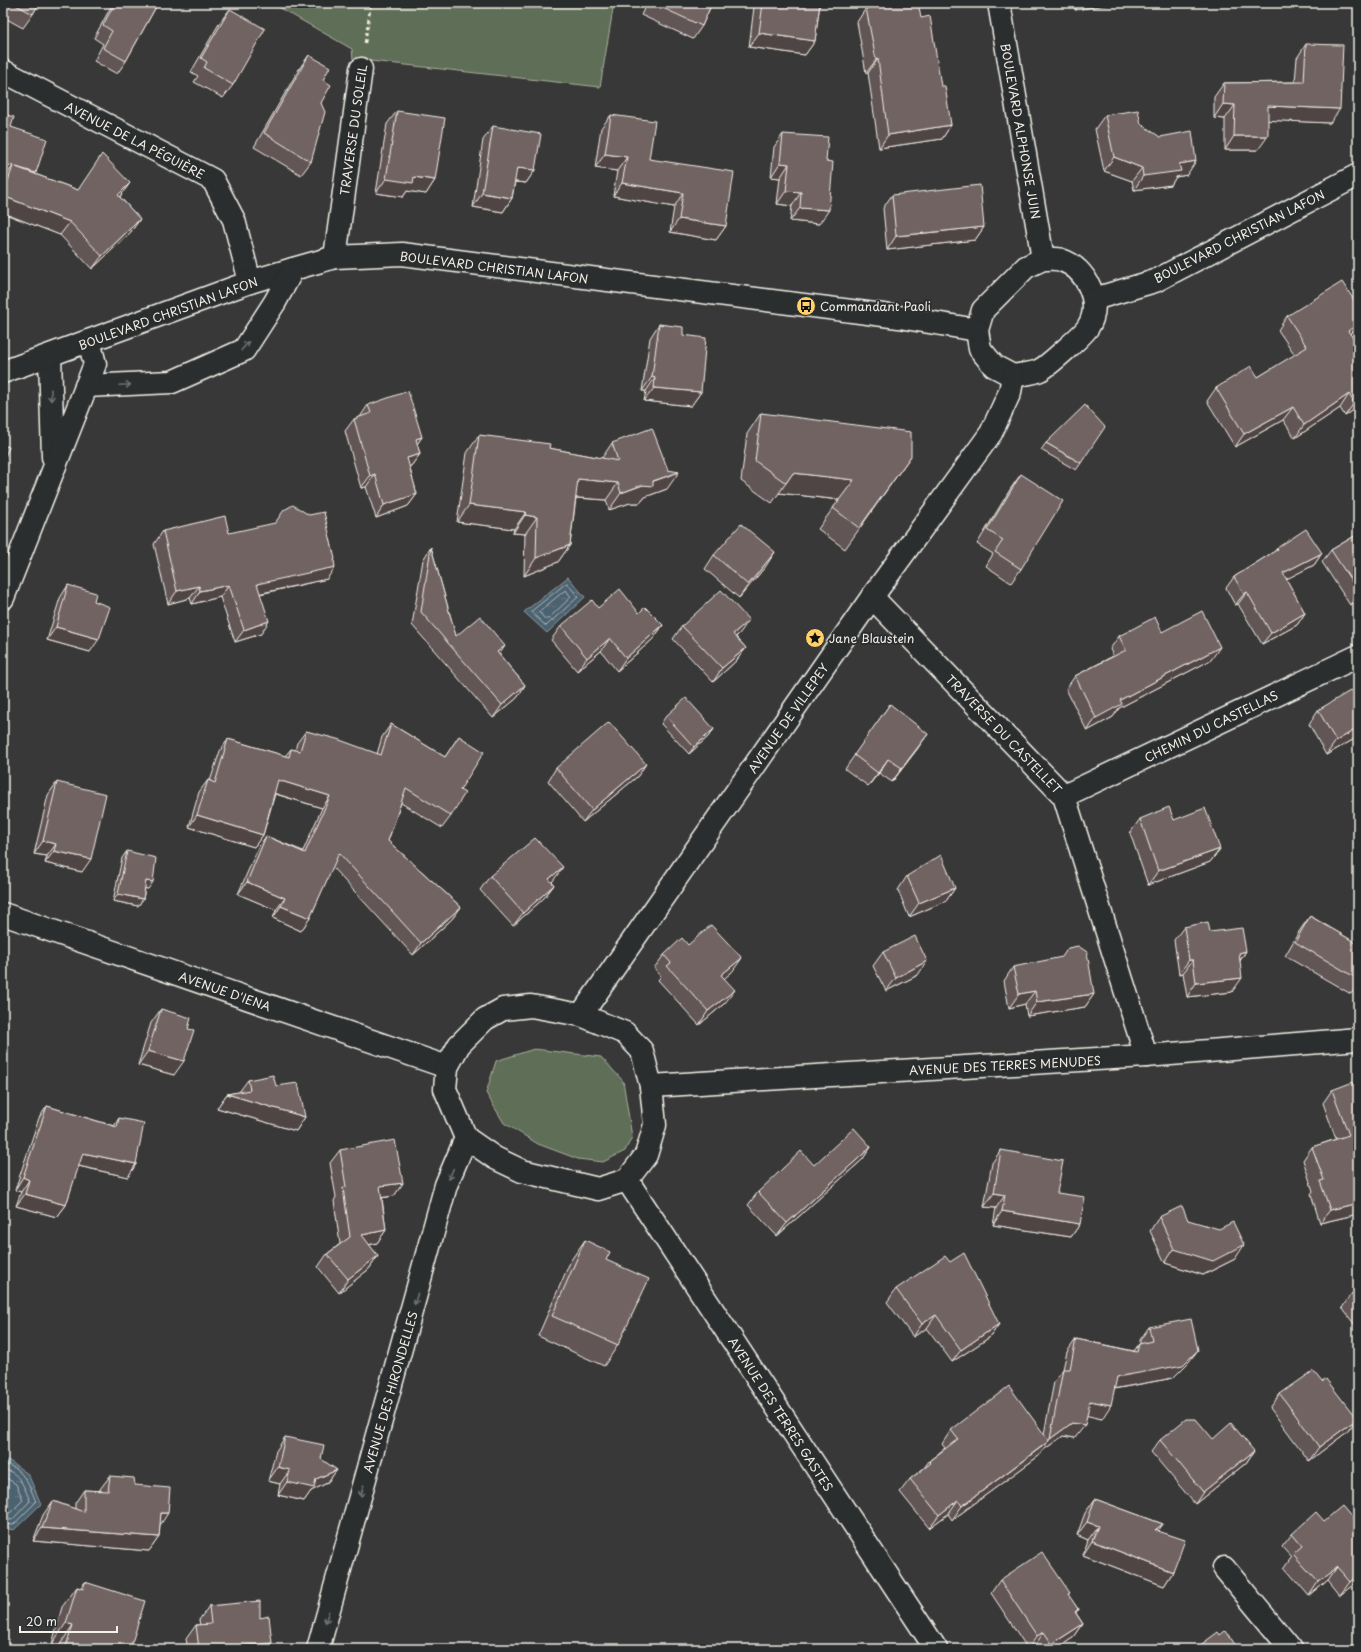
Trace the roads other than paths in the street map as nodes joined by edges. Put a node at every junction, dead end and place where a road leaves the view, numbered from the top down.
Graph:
1 (999, 3) edge
2 (361, 69) road end
3 (3, 71) edge
4 (1358, 174) edge
5 (335, 258) junction
6 (1043, 259) junction
7 (293, 269) junction
8 (250, 282) junction
9 (1094, 299) junction
10 (977, 330) junction
11 (89, 341) junction
12 (50, 356) junction
13 (3, 372) edge
14 (1013, 376) junction
15 (86, 386) junction
16 (53, 467) junction
17 (872, 597) junction
18 (3, 598) edge
19 (1358, 656) edge
20 (1064, 796) junction
21 (3, 914) edge
22 (581, 1015) junction
23 (1358, 1039) edge
24 (1146, 1056) junction
25 (447, 1068) junction
26 (651, 1086) junction
27 (466, 1138) junction
28 (627, 1180) junction
29 (1224, 1568) dead end
30 (318, 1649) edge
31 (936, 1649) edge
32 (1291, 1649) edge

1 - 6 street, BOULEVARD ALPHONSE JUIN
2 - 5 street, TRAVERSE DU SOLEIL
3 - 8 street, AVENUE DE LA PÉGUIÈRE
4 - 9 street, BOULEVARD CHRISTIAN LAFON
5 - 7 street, BOULEVARD CHRISTIAN LAFON
5 - 10 street, BOULEVARD CHRISTIAN LAFON
6 - 9 street
6 - 10 street
7 - 8 street, BOULEVARD CHRISTIAN LAFON
15 -> 7 street
8 - 11 street, BOULEVARD CHRISTIAN LAFON
9 - 14 street
10 - 14 street
11 - 12 street, BOULEVARD CHRISTIAN LAFON
11 - 15 street
12 - 13 street, BOULEVARD CHRISTIAN LAFON
12 -> 16 street
14 - 17 street, AVENUE DE VILLEPEY
15 - 16 street
16 - 18 street
17 - 20 street, TRAVERSE DU CASTELLET
17 - 22 street, AVENUE DE VILLEPEY
19 - 20 street, CHEMIN DU CASTELLAS
20 - 24 street, TRAVERSE DU CASTELLET
21 - 25 street, AVENUE D'IENA
22 - 25 street
22 - 26 street
23 - 24 street, AVENUE DES TERRES MENUDES
24 - 26 street, AVENUE DES TERRES MENUDES
25 - 27 street
26 - 28 street
27 - 28 street
27 -> 30 street, AVENUE DES HIRONDELLES
28 - 31 street, AVENUE DES TERRES GASTES
29 - 32 street

